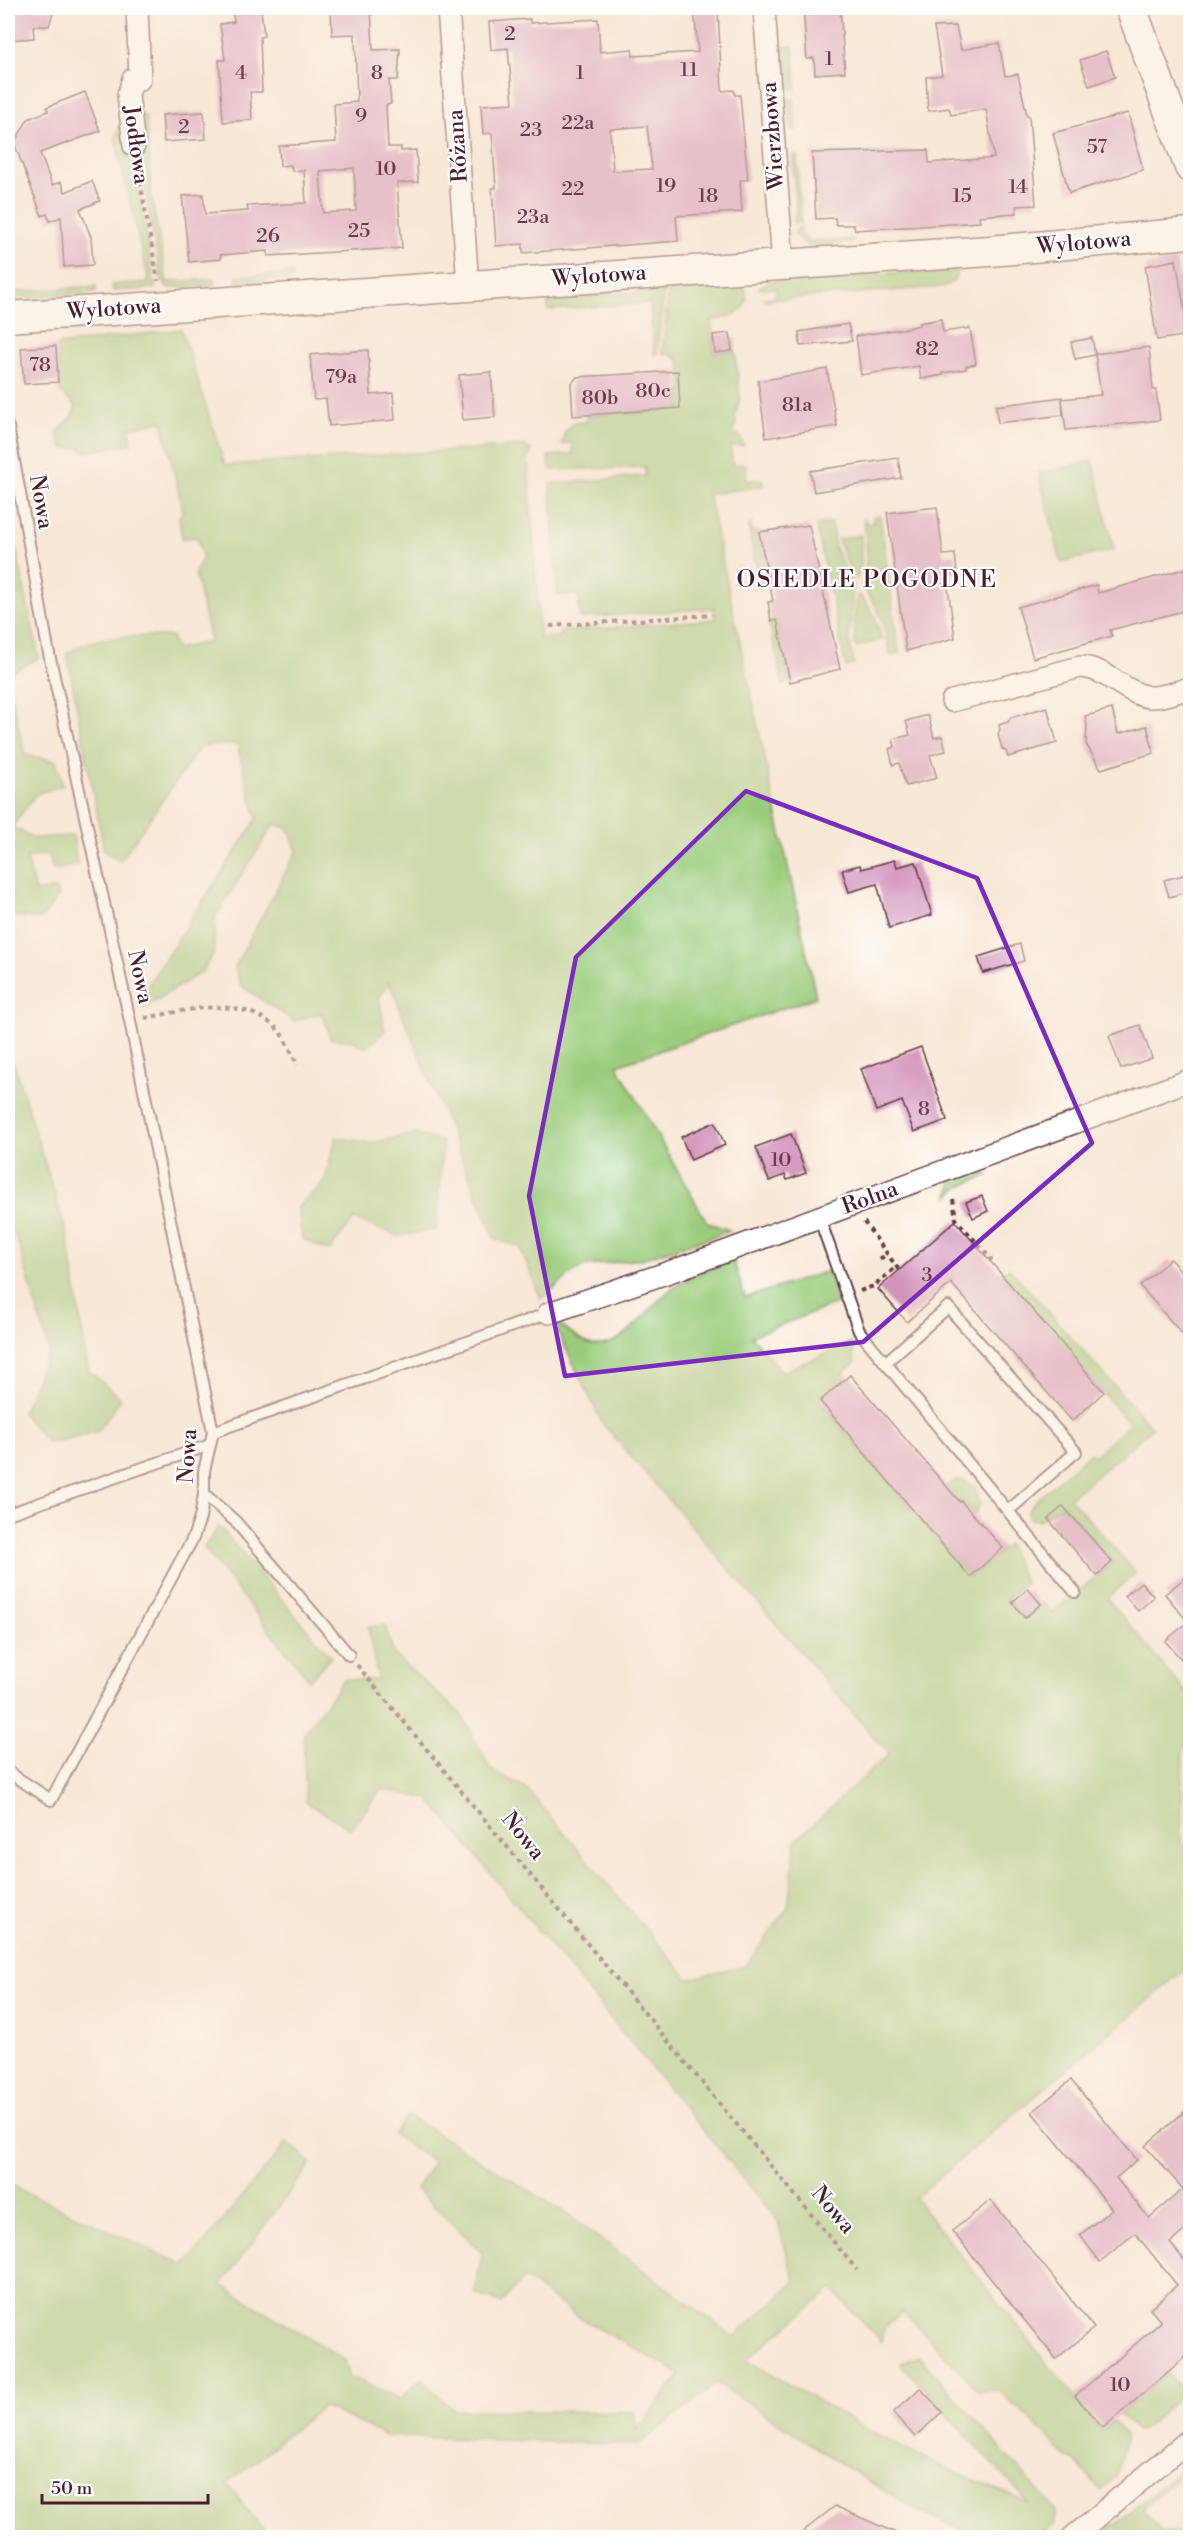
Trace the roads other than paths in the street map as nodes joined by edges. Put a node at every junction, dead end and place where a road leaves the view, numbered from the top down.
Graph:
1 (137, 8) edge
2 (448, 8) edge
3 (764, 8) edge
4 (1131, 8) edge
5 (134, 146) road end
6 (1191, 167) edge
7 (1191, 233) edge
8 (783, 265) junction
9 (468, 285) junction
10 (8, 317) edge
11 (8, 427) edge
12 (1191, 688) edge
13 (952, 701) dead end
14 (1191, 1080) edge
15 (819, 1217) junction
16 (549, 1313) joint
17 (885, 1363) junction
18 (213, 1432) junction
19 (210, 1445) junction
20 (204, 1494) junction
21 (1008, 1512) junction
22 (8, 1514) edge
23 (1075, 1592) dead end
24 (349, 1655) road end
25 (8, 1772) edge
26 (1191, 2439) edge
27 (1072, 2538) edge

1 - 5 street, Jodłowa
2 - 9 street, Różana
3 - 8 street, Wierzbowa
4 - 6 street
7 - 8 street, Wylotowa
8 - 9 street, Wylotowa
9 - 10 street, Wylotowa
11 - 18 lane, Nowa
12 - 13 street
14 - 15 street, Rolna
15 - 16 street, Rolna
15 - 17 lane
16 - 18 lane
17 - 21 lane
17 - 21 lane
18 - 19 lane, Nowa
19 - 20 lane, Nowa
19 - 22 lane
20 - 24 lane, Nowa
20 - 25 lane
21 - 23 lane
26 - 27 street

